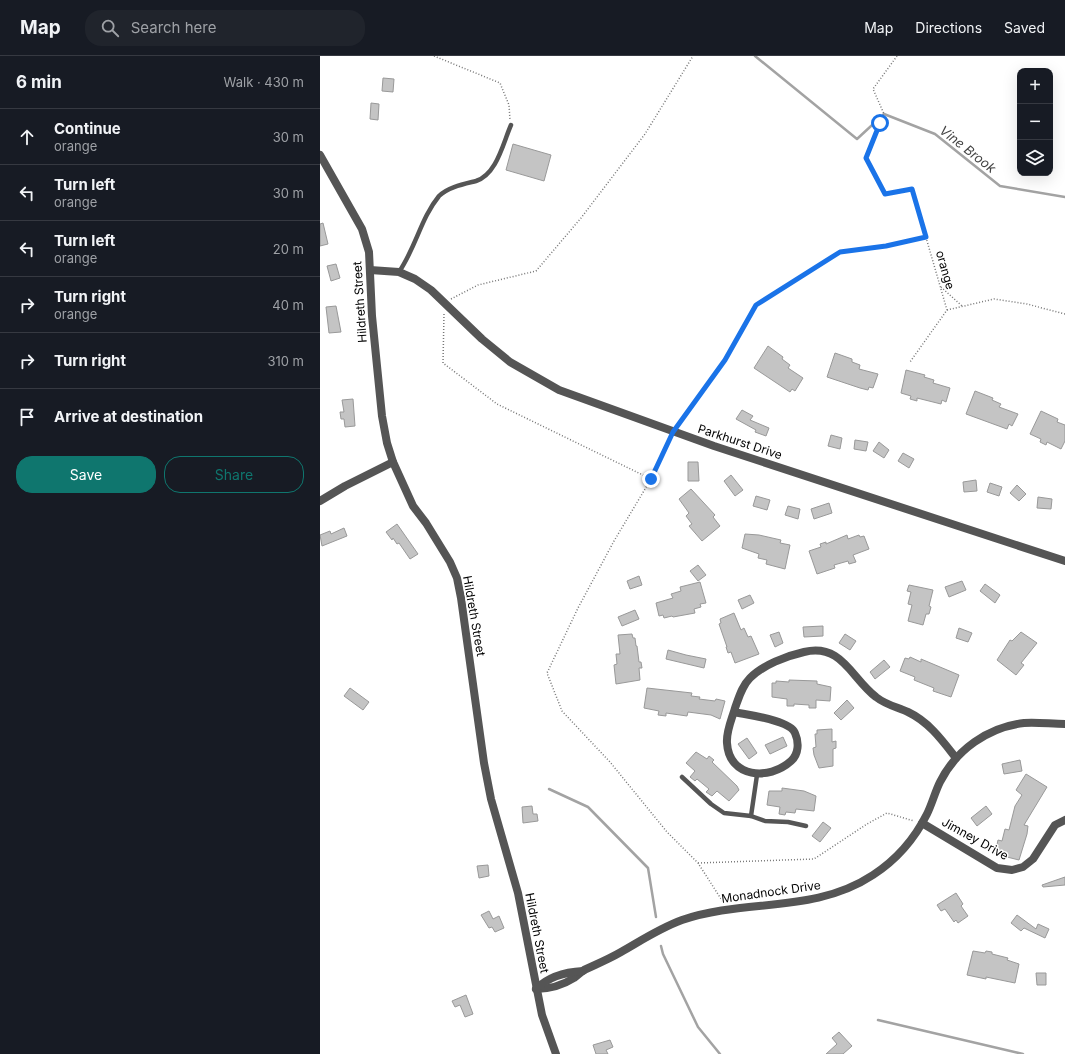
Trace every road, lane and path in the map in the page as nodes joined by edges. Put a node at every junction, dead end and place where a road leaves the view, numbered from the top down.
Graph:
1 (434, 56) edge
2 (693, 56) edge
3 (897, 56) edge
4 (511, 125) joint
5 (320, 155) edge
6 (926, 237) junction
7 (370, 270) junction
8 (399, 272) junction
9 (940, 285) junction
10 (444, 302) junction
11 (962, 306) junction
12 (947, 310) junction
13 (1065, 314) edge
14 (910, 362) dead end
15 (673, 432) junction
16 (393, 462) junction
17 (651, 479) junction
18 (320, 501) edge
19 (1065, 561) edge
20 (734, 712) junction
21 (1065, 724) edge
22 (956, 758) junction
23 (757, 775) junction
24 (682, 776) dead end
25 (751, 816) junction
26 (1065, 820) edge
27 (922, 823) junction
28 (806, 826) dead end
29 (698, 863) junction
30 (728, 910) junction
31 (536, 989) junction
32 (556, 1054) edge

1 - 4 path
2 - 10 path
3 - 6 path, orange
4 - 8 lane
5 - 7 street, Hildreth Street
6 - 9 path, orange
6 - 15 path
7 - 8 street, Parkhurst Drive
7 - 16 street, Hildreth Street
8 - 10 street, Parkhurst Drive
9 - 11 path
9 - 12 path, orange
10 - 15 street, Parkhurst Drive
10 - 17 path
11 - 12 path
11 - 13 path
12 - 14 path
15 - 17 path
15 - 19 street, Parkhurst Drive
16 - 18 street
16 - 31 street, Hildreth Street
17 - 29 path
20 - 22 street
20 - 23 street
20 - 23 street
21 - 22 street, Monadnock Drive
22 - 27 street, Monadnock Drive
23 - 25 lane
24 - 25 lane
25 - 28 lane
26 - 27 street, Jimney Drive
27 - 29 path
27 - 30 street, Monadnock Drive
29 - 30 path
30 - 31 street, Monadnock Drive
31 - 32 street, Hildreth Street

